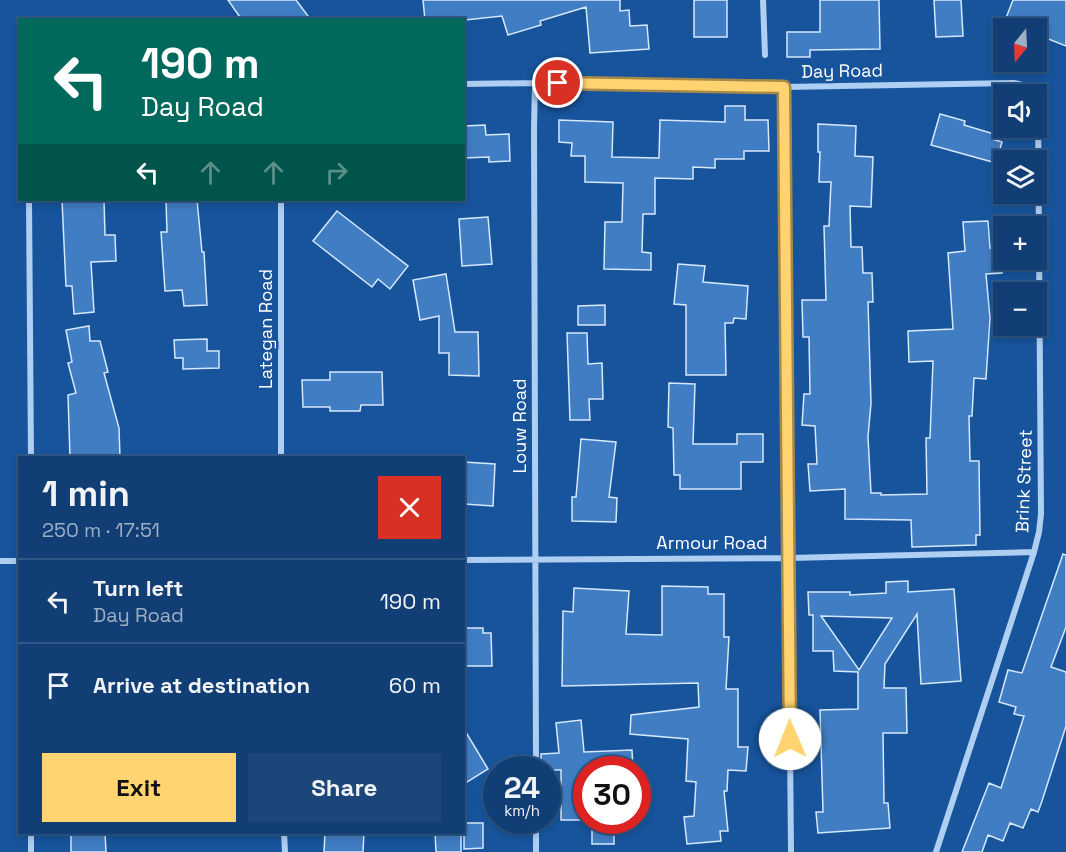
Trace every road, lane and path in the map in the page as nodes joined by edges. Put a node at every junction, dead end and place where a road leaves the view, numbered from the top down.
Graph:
1 (763, 0) edge
2 (765, 55) dead end
3 (535, 83) junction
4 (465, 84) edge
5 (1023, 84) edge
6 (784, 87) junction
7 (1038, 138) edge
8 (29, 201) edge
9 (280, 201) edge
10 (31, 456) edge
11 (281, 456) edge
12 (1034, 552) junction
13 (789, 558) junction
14 (465, 560) edge
15 (536, 560) junction
16 (0, 561) edge
17 (18, 561) edge
18 (536, 756) edge
19 (31, 834) edge
20 (284, 834) edge
21 (536, 834) edge
22 (31, 852) edge
23 (285, 852) edge
24 (536, 852) edge
25 (791, 852) edge
26 (936, 852) edge

1 - 2 street
3 - 4 street, Day Road
3 - 6 street, Day Road
3 - 15 street, Louw Road
5 - 6 street, Day Road
6 - 13 street
7 - 12 street, Brink Street
8 - 10 street
9 - 11 street, Lategan Road
12 - 13 street, Armour Road
12 - 26 street, Brink Street
13 - 15 street, Armour Road
13 - 25 street
14 - 15 street, Armour Road
15 - 18 street, Louw Road
16 - 17 street
19 - 22 street
20 - 23 street
21 - 24 street

